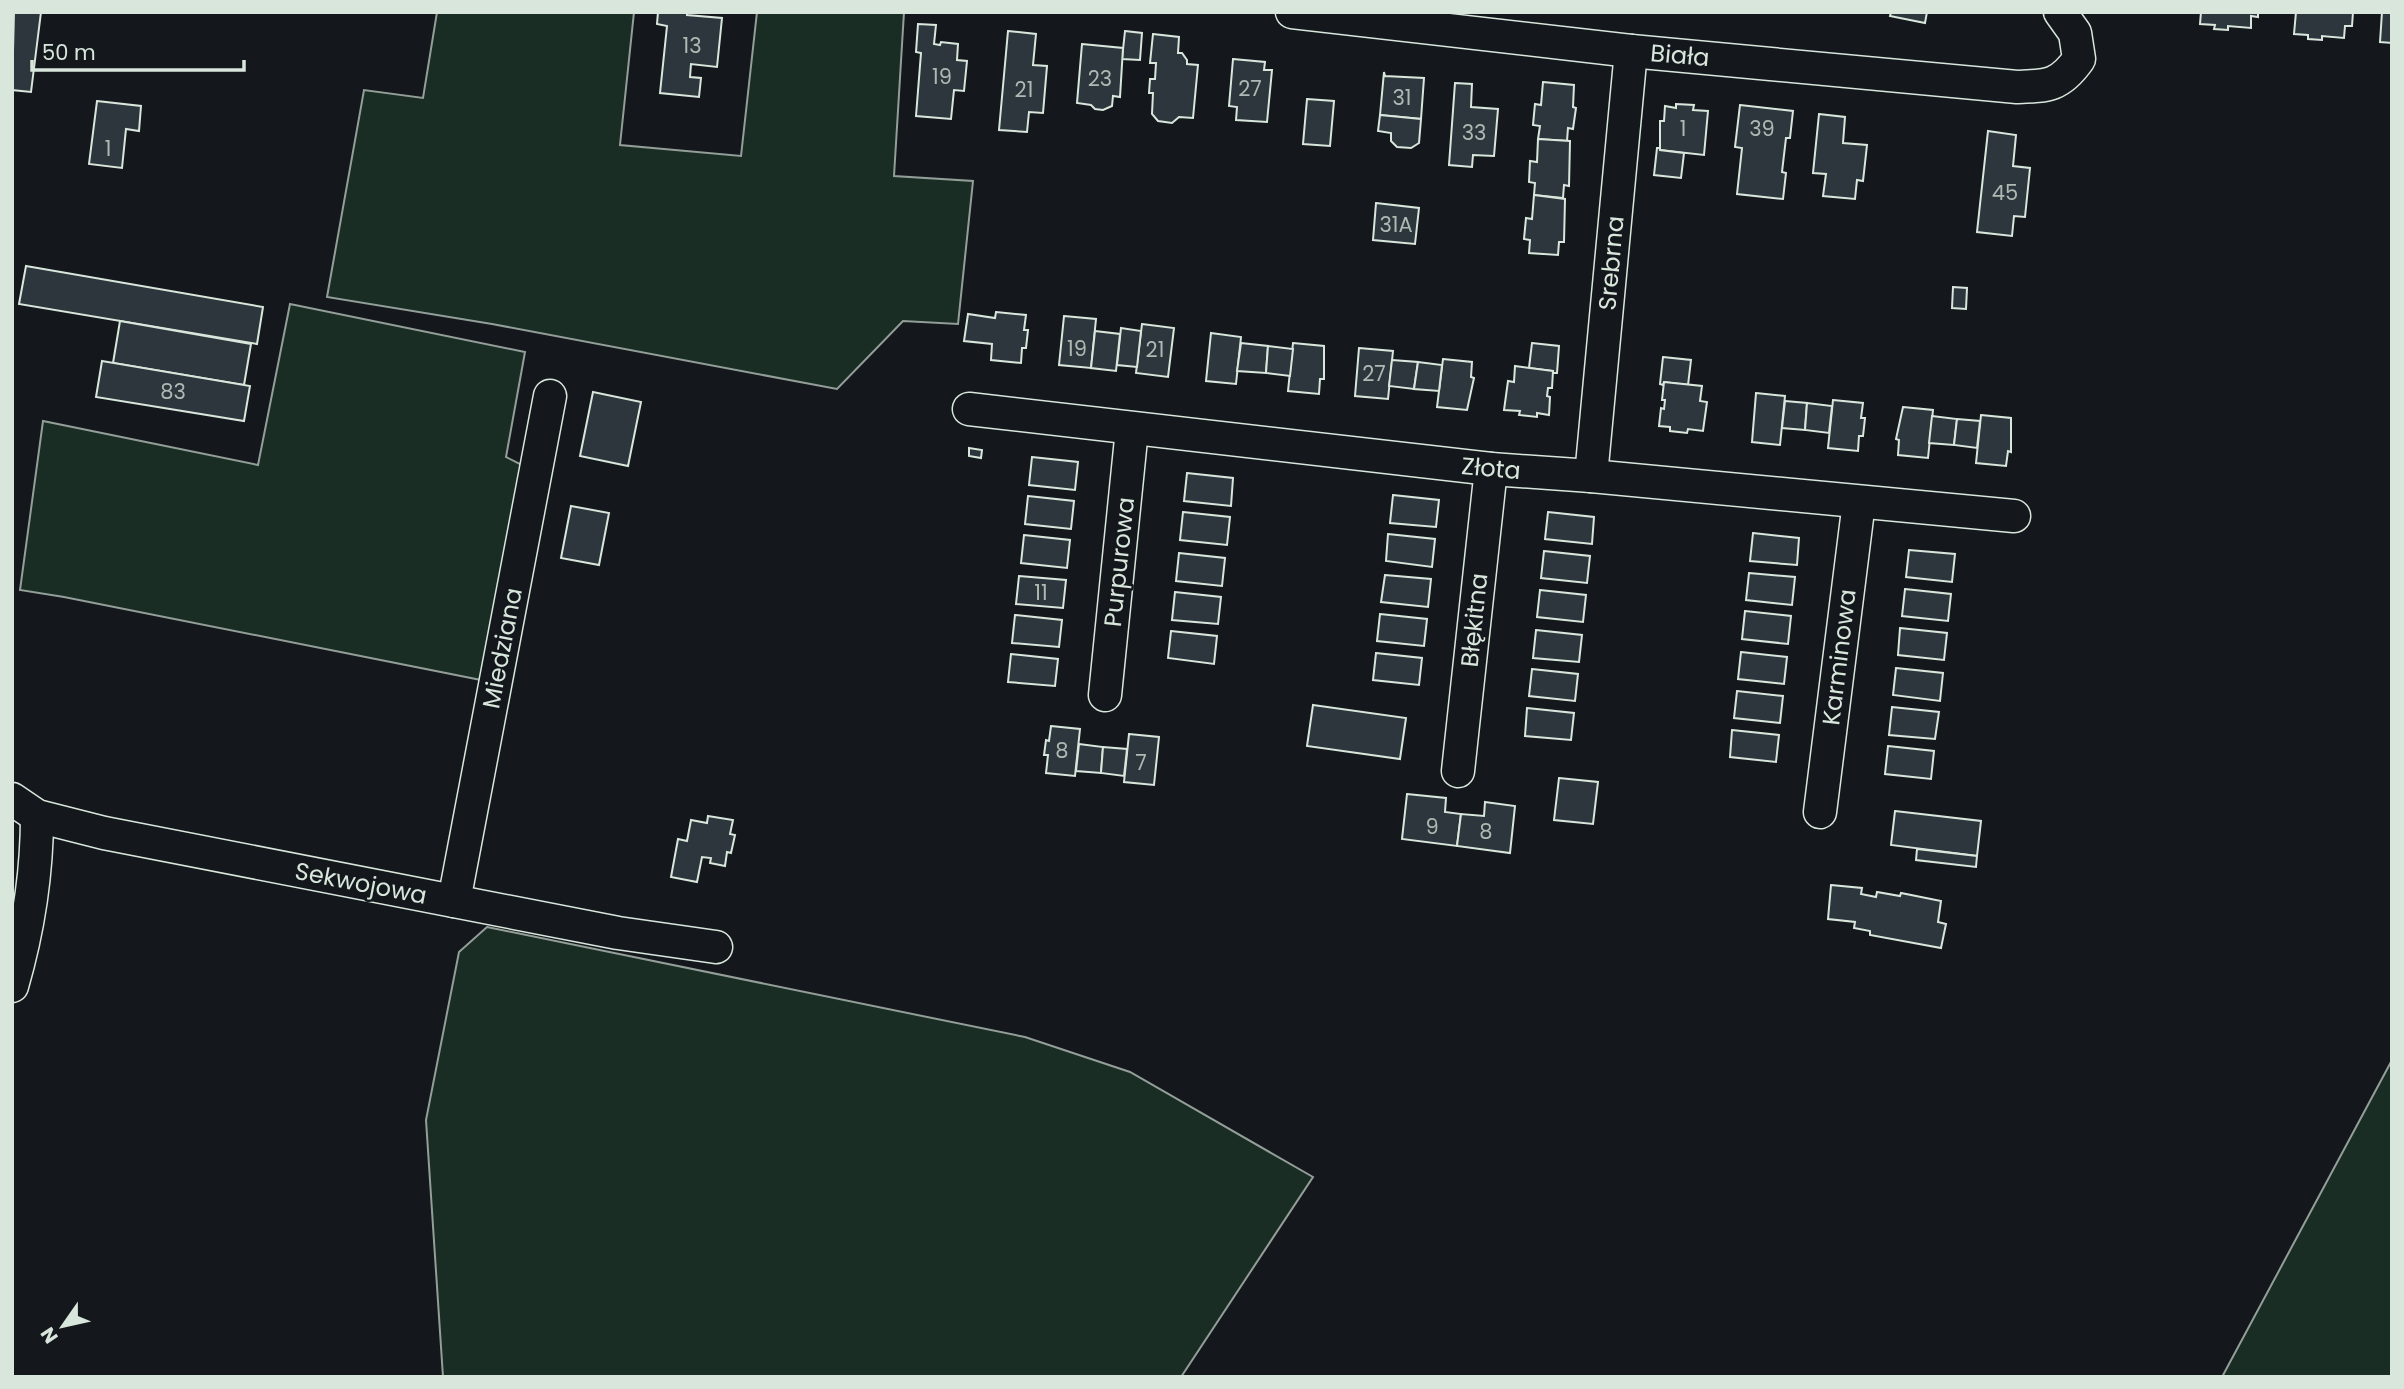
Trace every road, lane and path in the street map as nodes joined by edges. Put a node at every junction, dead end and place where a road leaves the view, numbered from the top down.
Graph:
1 (1292, 12) edge
2 (2060, 12) edge
3 (1631, 51) junction
4 (550, 396) dead end
5 (970, 409) dead end
6 (1132, 429) junction
7 (1491, 469) junction
8 (1591, 476) junction
9 (1859, 502) junction
10 (2014, 516) dead end
11 (1105, 695) dead end
12 (1458, 771) dead end
13 (25, 807) edge
14 (1820, 812) dead end
15 (454, 901) junction
16 (716, 947) dead end
17 (12, 986) edge

1 - 3 street, Biała
2 - 3 street, Biała
3 - 8 street, Srebrna
4 - 15 street, Miedziana
5 - 6 street, Złota
6 - 7 street, Złota
6 - 11 street, Purpurowa
7 - 8 street, Złota
7 - 12 street, Błękitna
8 - 9 street, Złota
9 - 10 street, Złota
9 - 14 street, Karminowa
13 - 15 street, Sekwojowa
13 - 17 street
15 - 16 street, Sekwojowa

